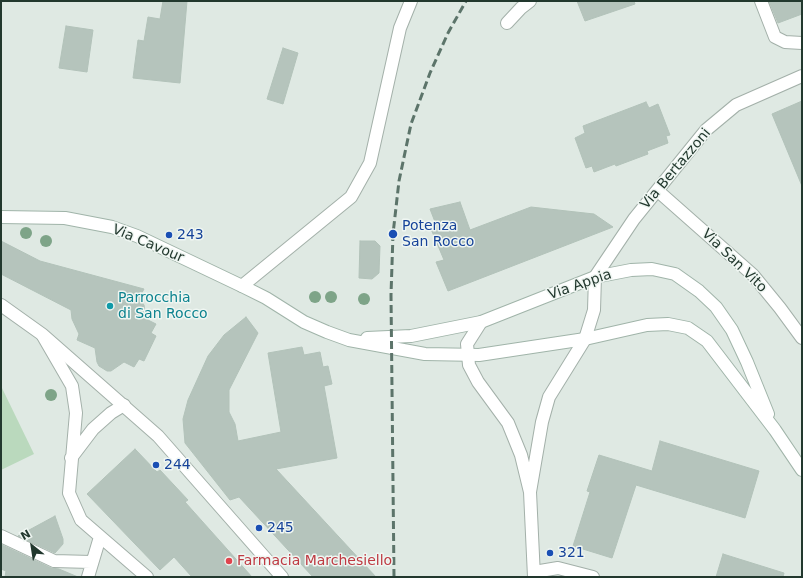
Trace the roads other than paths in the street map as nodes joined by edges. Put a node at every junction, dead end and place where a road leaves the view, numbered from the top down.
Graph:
1 (411, 1) edge
2 (530, 1) edge
3 (760, 1) edge
4 (507, 23) dead end
5 (802, 43) edge
6 (802, 76) edge
7 (658, 191) junction
8 (1, 217) edge
9 (595, 277) junction
10 (242, 286) junction
11 (1, 305) edge
12 (481, 322) junction
13 (43, 335) junction
14 (802, 338) edge
15 (585, 339) junction
16 (348, 340) junction
17 (467, 355) junction
18 (124, 405) junction
19 (775, 430) junction
20 (71, 458) junction
21 (802, 470) edge
22 (530, 492) junction
23 (1, 536) edge
24 (100, 537) junction
25 (91, 562) junction
26 (534, 574) edge
27 (88, 577) edge
28 (147, 577) edge
29 (282, 577) edge
30 (593, 577) edge

1 - 10 street
2 - 4 street
3 - 5 street
6 - 7 street, Via Bertazzoni
7 - 9 street, Via Bertazzoni
7 - 14 street, Via San Vito
8 - 10 street, Via Cavour
9 - 12 street, Via Appia
9 - 15 street
9 - 19 street, Via Appia
10 - 16 street, Via Appia
11 - 13 street
12 - 16 street, Via Appia
12 - 17 street
13 - 18 street
13 - 20 street
15 - 17 street, Via Appia
15 - 19 street, Via Appia
15 - 22 street
16 - 17 street, Via Appia
17 - 22 street
18 - 20 street
18 - 29 street
19 - 21 street, Via Appia
20 - 24 street
22 - 26 street
23 - 25 street
24 - 25 street
24 - 28 street
25 - 27 street
26 - 30 street

